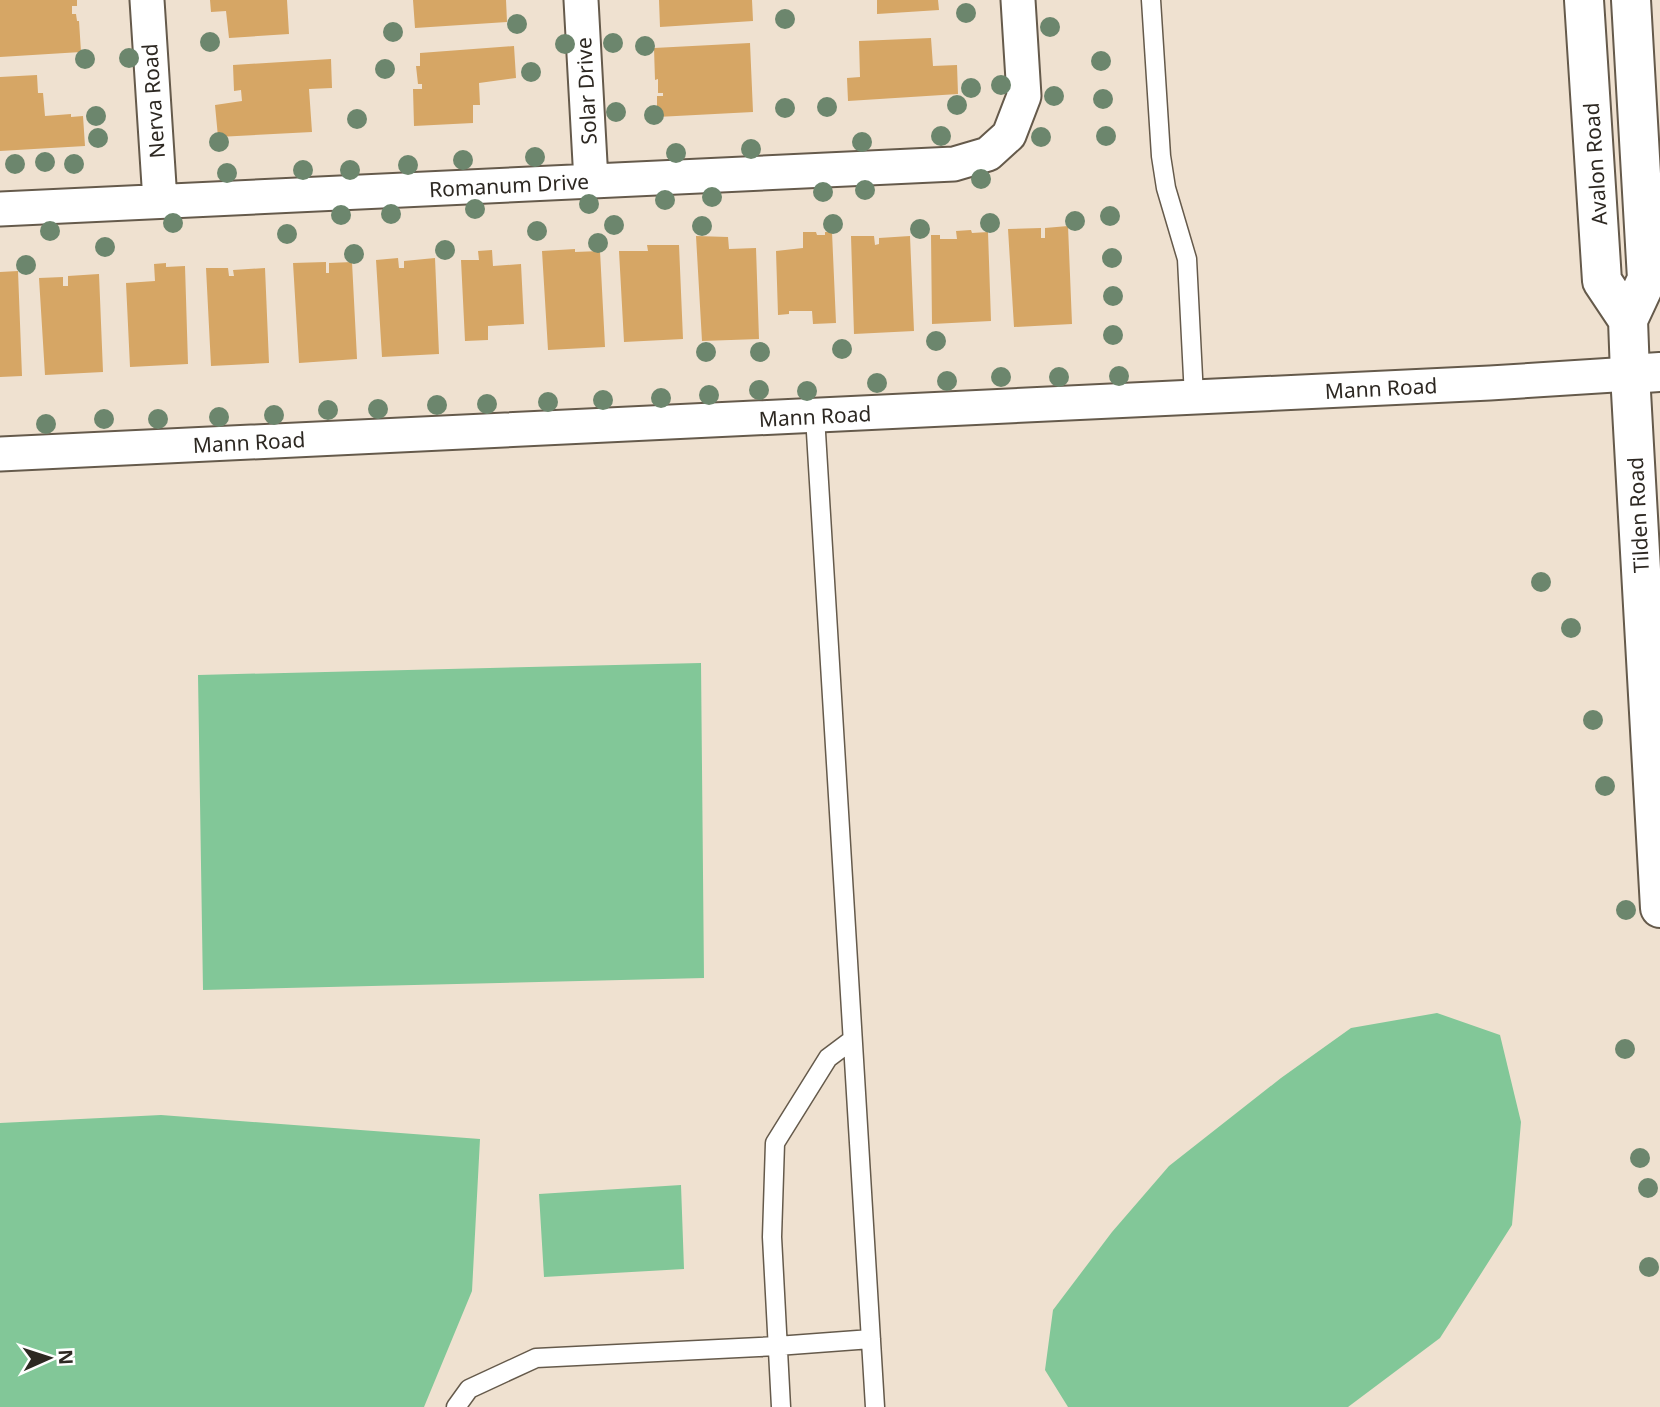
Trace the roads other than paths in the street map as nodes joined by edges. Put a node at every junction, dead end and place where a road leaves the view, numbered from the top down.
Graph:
1 (147, 0) edge
2 (581, 0) edge
3 (1018, 0) edge
4 (1151, 0) edge
5 (1584, 0) edge
6 (1631, 0) edge
7 (591, 181) junction
8 (160, 201) junction
9 (1651, 205) edge
10 (0, 209) edge
11 (1628, 320) junction
12 (1645, 373) edge
13 (1194, 397) junction
14 (815, 416) junction
15 (0, 454) edge
16 (1660, 908) edge
17 (852, 1040) junction
18 (871, 1339) junction
19 (777, 1346) junction
20 (456, 1407) edge
21 (781, 1407) edge
22 (875, 1407) edge

1 - 8 street, Nerva Road
2 - 7 street, Solar Drive
3 - 7 street, Romanum Drive
4 - 13 lane
5 - 11 main road, Avalon Road
6 - 9 main road
7 - 8 street, Romanum Drive
8 - 10 street, Romanum Drive
9 - 11 main road
11 - 12 main road
12 - 13 street, Mann Road
12 - 16 main road, Tilden Road
13 - 14 street, Mann Road
14 - 15 street, Mann Road
14 - 17 lane
17 - 18 lane
17 - 19 lane
18 - 19 lane
18 - 22 lane
19 - 20 lane
19 - 21 lane

